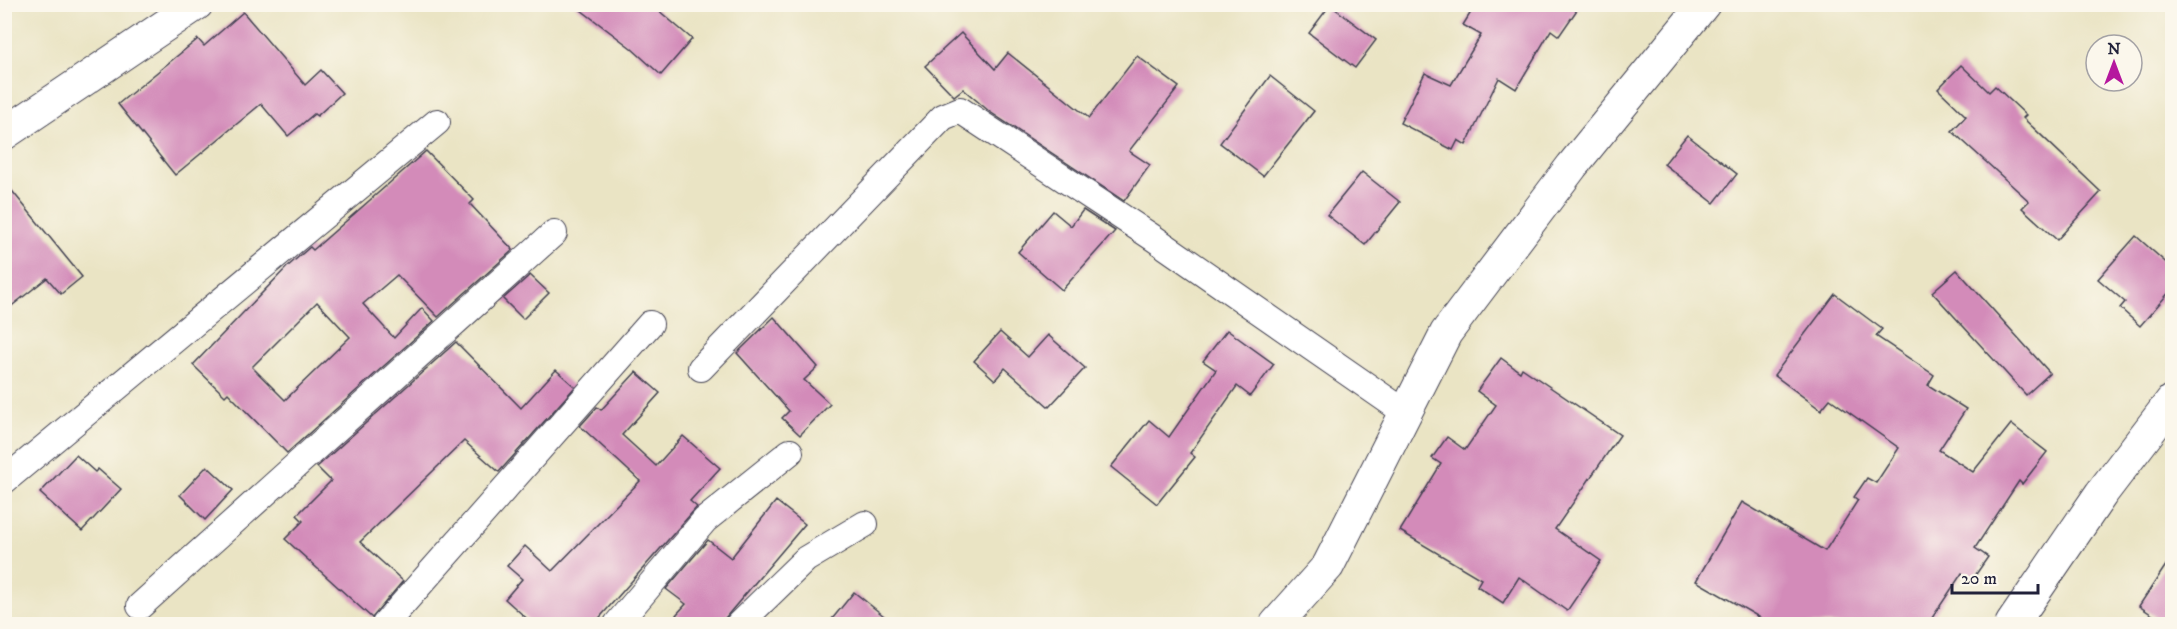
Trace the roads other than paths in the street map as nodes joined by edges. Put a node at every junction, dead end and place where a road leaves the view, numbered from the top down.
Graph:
1 (197, 4) edge
2 (1704, 4) edge
3 (437, 122) dead end
4 (4, 134) edge
5 (554, 233) dead end
6 (650, 324) dead end
7 (701, 368) dead end
8 (2172, 401) edge
9 (1407, 412) junction
10 (790, 452) dead end
11 (4, 481) edge
12 (865, 524) dead end
13 (140, 606) dead end
14 (385, 624) edge
15 (617, 624) edge
16 (739, 624) edge
17 (1276, 624) edge
18 (2012, 624) edge

1 - 4 street
2 - 9 street
3 - 11 street
5 - 13 street
6 - 14 street
7 - 9 street
8 - 18 main road
9 - 17 street
10 - 15 street
12 - 16 street

